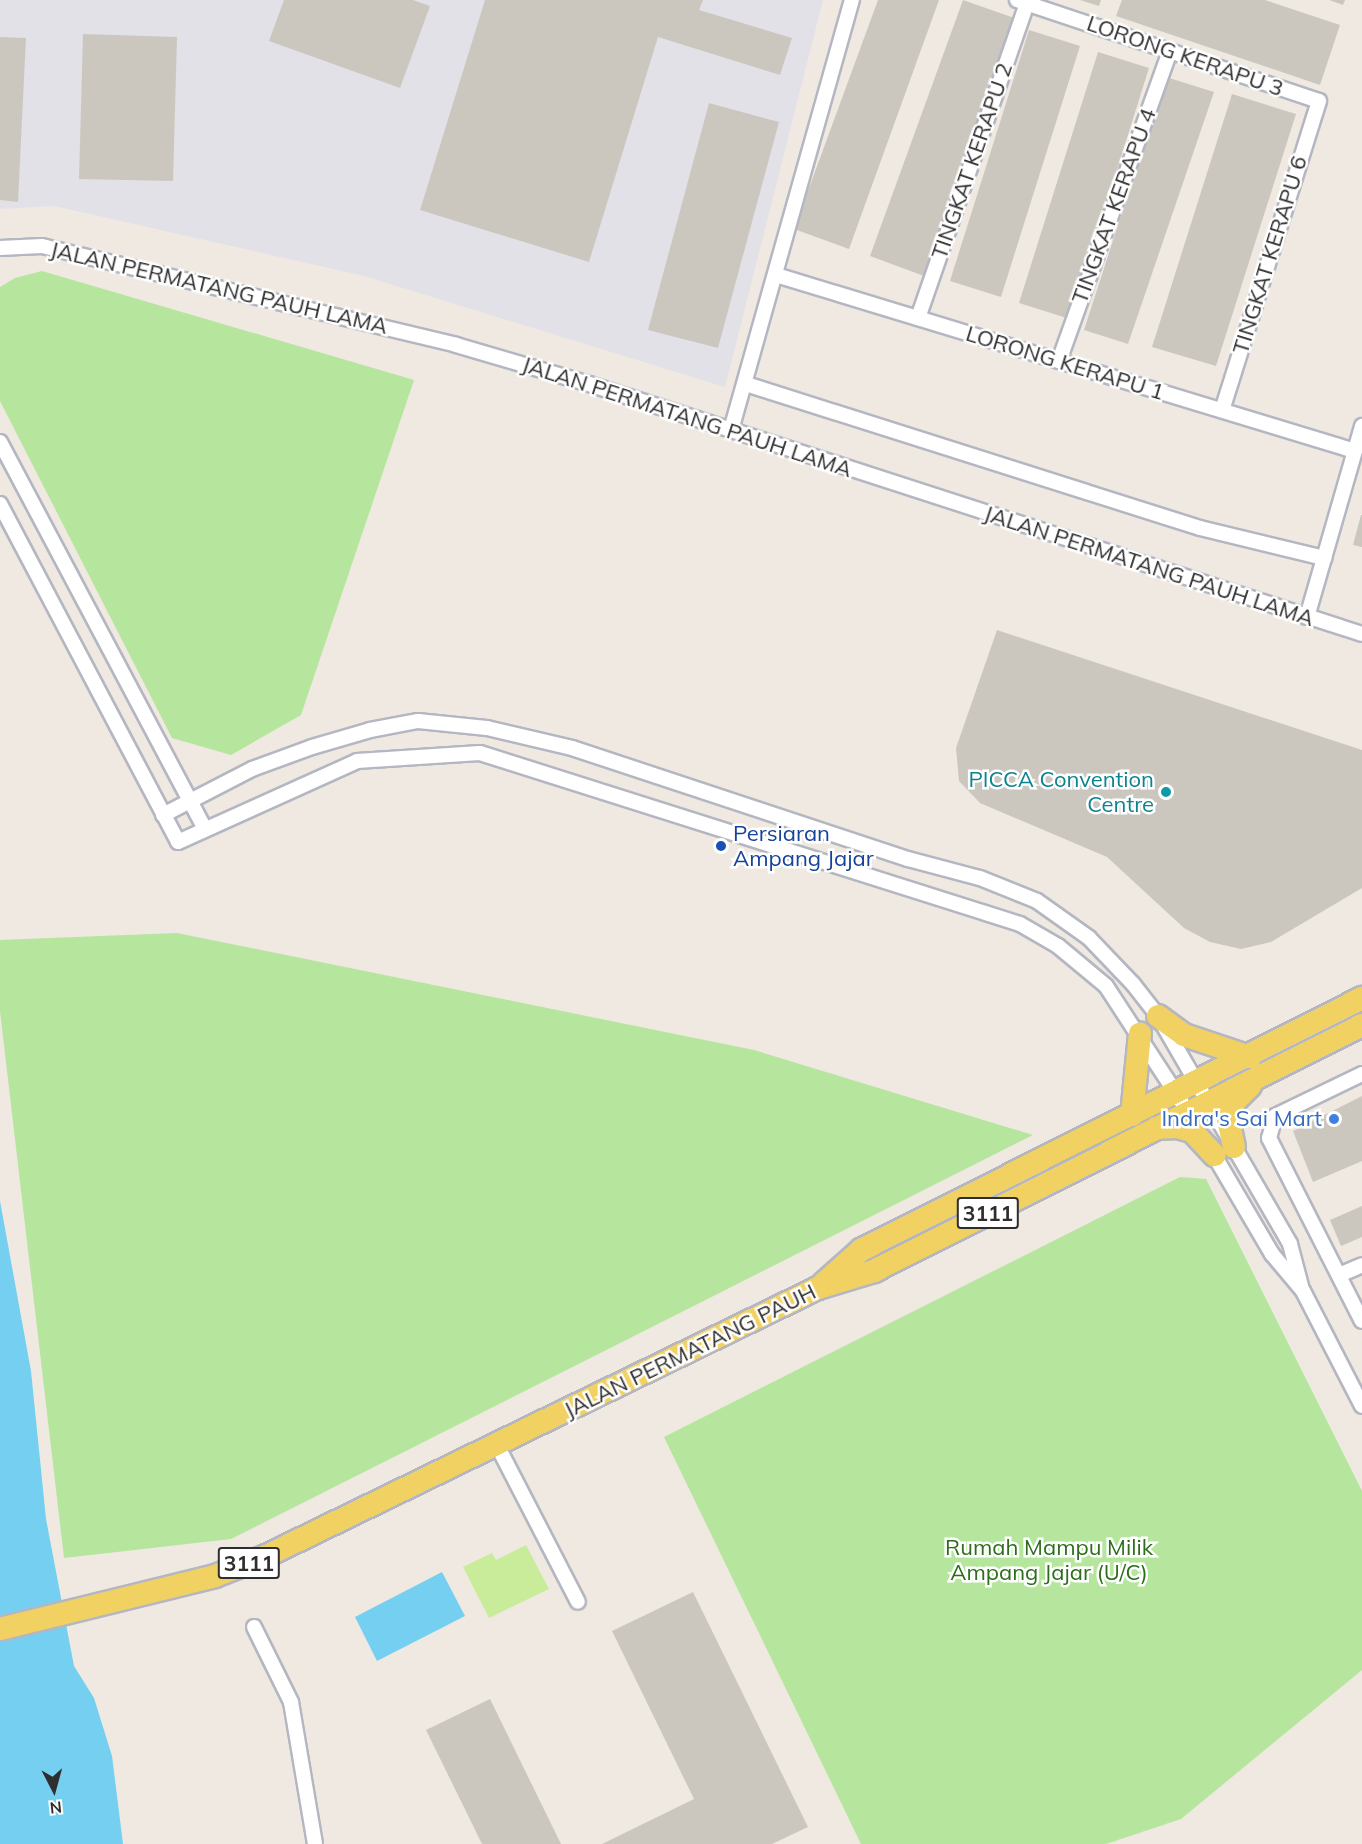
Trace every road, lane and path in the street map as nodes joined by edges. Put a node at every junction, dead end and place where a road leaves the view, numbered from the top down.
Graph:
1 (852, 0) edge
2 (1022, 2) edge
3 (1170, 51) junction
4 (1319, 101) joint
5 (0, 248) edge
6 (776, 274) junction
7 (918, 318) junction
8 (1059, 361) junction
9 (746, 384) junction
10 (1222, 410) junction
11 (1362, 426) edge
12 (731, 430) junction
13 (0, 442) edge
14 (1355, 451) junction
15 (0, 504) edge
16 (1324, 558) junction
17 (1307, 617) junction
18 (1362, 634) edge
19 (190, 801) junction
20 (163, 815) junction
21 (205, 829) junction
22 (1362, 998) edge
23 (1158, 1016) junction
24 (1362, 1025) edge
25 (1140, 1033) junction
26 (1256, 1065) junction
27 (1362, 1074) edge
28 (1192, 1097) junction
29 (1132, 1115) junction
30 (1155, 1128) junction
31 (1224, 1151) junction
32 (1362, 1265) edge
33 (1339, 1275) junction
34 (818, 1288) junction
35 (1303, 1291) junction
36 (1362, 1321) edge
37 (1362, 1406) edge
38 (498, 1447) junction
39 (578, 1602) dead end
40 (254, 1627) dead end
41 (0, 1629) edge
42 (315, 1844) edge

1 - 6 street
2 - 3 street, LORONG KERAPU 3
2 - 7 street, TINGKAT KERAPU 2
3 - 4 street, LORONG KERAPU 3
3 - 8 street, TINGKAT KERAPU 4
4 - 10 street, TINGKAT KERAPU 6
5 - 12 street, JALAN PERMATANG PAUH LAMA
6 - 7 street, LORONG KERAPU 1
6 - 9 street
7 - 8 street, LORONG KERAPU 1
8 - 10 street, LORONG KERAPU 1
9 - 12 street
9 - 16 street
10 - 14 street, LORONG KERAPU 1
11 - 14 street
12 - 17 street, JALAN PERMATANG PAUH LAMA
13 - 19 street
14 - 16 street
15 - 20 street
16 - 17 street
17 - 18 street, JALAN PERMATANG PAUH LAMA
19 - 20 street
19 - 21 street
19 - 23 street
20 - 21 street
21 - 25 street
22 - 26 main road
23 - 26 main road
23 - 28 street
24 - 26 main road, JALAN PERMATANG PAUH / 3111
25 - 28 street
25 - 29 main road
26 - 28 main road, JALAN PERMATANG PAUH / 3111
26 - 31 main road
27 - 33 street
28 - 29 main road
28 - 30 main road, JALAN PERMATANG PAUH / 3111
28 - 31 street
28 - 31 street
29 - 34 main road
30 - 31 main road
30 - 34 main road, JALAN PERMATANG PAUH / 3111
31 - 35 street
31 - 35 street
32 - 33 street
33 - 36 street
34 - 38 main road, JALAN PERMATANG PAUH / 3111
35 - 37 street
38 - 39 street
38 - 41 main road, JALAN PERMATANG PAUH / 3111
40 - 42 street

